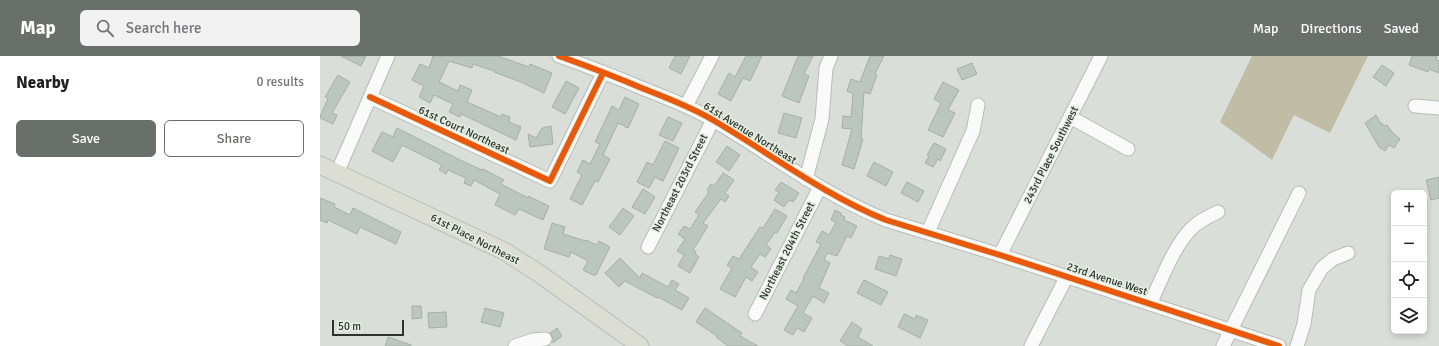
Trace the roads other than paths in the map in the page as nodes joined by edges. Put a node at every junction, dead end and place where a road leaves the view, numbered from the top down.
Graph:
1 (388, 56) edge
2 (559, 56) edge
3 (712, 56) edge
4 (831, 56) edge
5 (1101, 56) edge
6 (588, 61) edge
7 (604, 73) junction
8 (370, 97) junction
9 (978, 105) dead end
10 (686, 106) junction
11 (1415, 106) dead end
12 (1439, 108) edge
13 (1070, 117) junction
14 (713, 120) junction
15 (1128, 149) dead end
16 (320, 165) edge
17 (337, 173) junction
18 (806, 179) junction
19 (820, 187) junction
20 (1299, 193) dead end
21 (1218, 212) dead end
22 (928, 232) junction
23 (648, 247) dead end
24 (1348, 253) dead end
25 (1000, 255) junction
26 (1067, 276) junction
27 (1150, 304) junction
28 (755, 314) dead end
29 (1230, 330) junction
30 (545, 339) dead end
31 (516, 346) edge
32 (640, 346) edge
33 (1031, 346) edge
34 (1223, 346) edge
35 (1279, 346) edge
36 (1297, 346) edge

1 - 8 street
2 - 6 street, 61st Avenue Northeast
3 - 10 street
4 - 18 street
5 - 13 street, 243rd Place Southwest
6 - 7 street, 61st Avenue Northeast
7 - 8 street, 61st Court Northeast
7 - 10 street, 61st Avenue Northeast
8 - 17 street
9 - 22 street
10 - 14 street, 61st Avenue Northeast
11 - 12 street
13 - 15 street
13 - 25 street, 243rd Place Southwest
14 - 18 street, 61st Avenue Northeast
14 - 23 street, Northeast 203rd Street
16 - 17 main road, 61st Place Northeast
17 - 32 main road, 61st Place Northeast
18 - 19 street, 61st Avenue Northeast
19 - 22 street, 61st Avenue Northeast
19 - 28 street, Northeast 204th Street
20 - 29 street
21 - 27 street
22 - 25 street, 23rd Avenue West
24 - 36 street
25 - 26 street, 23rd Avenue West
26 - 27 street, 23rd Avenue West
26 - 33 street
27 - 29 street, 23rd Avenue West
29 - 34 street
29 - 35 street, 23rd Avenue West
30 - 31 street

